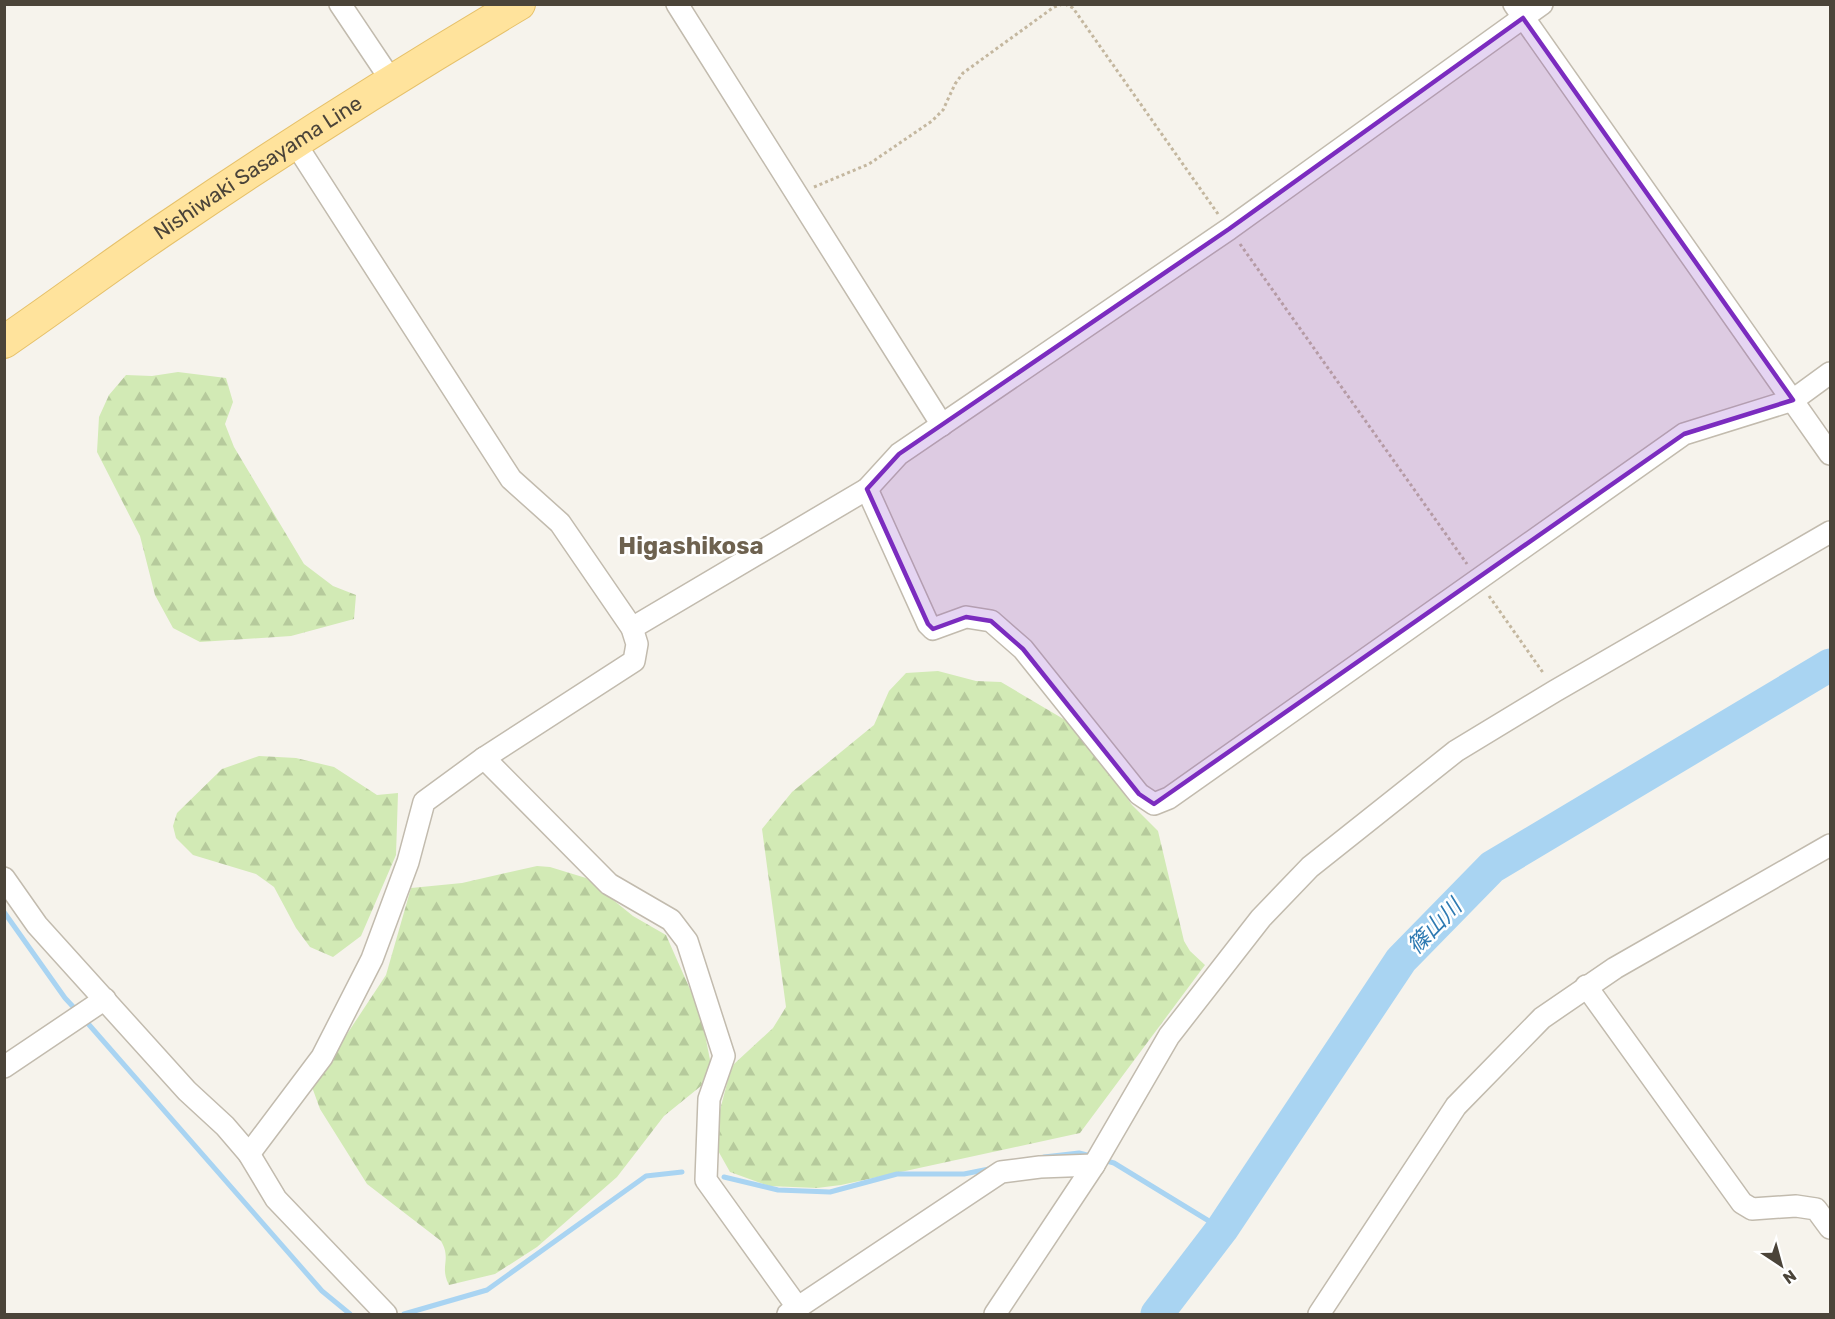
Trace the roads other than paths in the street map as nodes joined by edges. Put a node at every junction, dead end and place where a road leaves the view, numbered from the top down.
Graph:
1 (340, 4) edge
2 (519, 4) edge
3 (677, 4) edge
4 (1542, 4) edge
5 (1518, 11) edge
6 (391, 80) junction
7 (295, 143) junction
8 (4, 342) edge
9 (1830, 373) edge
10 (1793, 399) junction
11 (942, 425) junction
12 (1830, 454) edge
13 (867, 489) junction
14 (1830, 532) edge
15 (632, 628) junction
16 (484, 758) junction
17 (1830, 845) edge
18 (4, 878) edge
19 (1587, 986) junction
20 (105, 999) junction
21 (4, 1067) edge
22 (249, 1154) junction
23 (1094, 1165) junction
24 (1830, 1228) edge
25 (793, 1311) edge
26 (386, 1314) edge
27 (994, 1314) edge
28 (1319, 1314) edge

1 - 6 street
2 - 6 main road, Nishiwaki Sasayama Line
3 - 11 street
4 - 5 street
5 - 10 street
5 - 11 street
6 - 7 main road, Nishiwaki Sasayama Line
7 - 8 main road, Nishiwaki Sasayama Line
7 - 15 street
9 - 10 street
10 - 12 street
10 - 13 street
11 - 13 street
13 - 15 street
14 - 23 street
15 - 16 street
16 - 22 street
16 - 25 street
17 - 19 street
18 - 20 street
19 - 24 street
19 - 28 street
20 - 21 street
20 - 22 street
22 - 26 street
23 - 25 street
23 - 27 street

